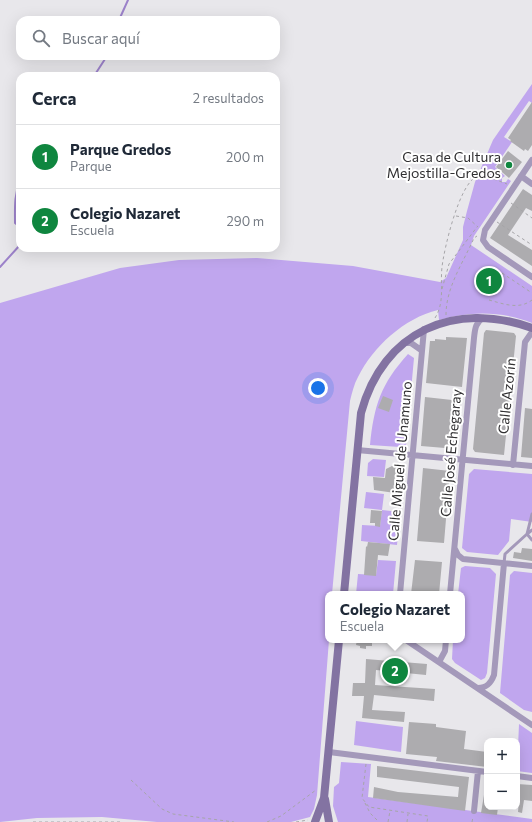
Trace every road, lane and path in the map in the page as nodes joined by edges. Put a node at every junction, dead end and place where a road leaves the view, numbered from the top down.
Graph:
1 (532, 160) edge
2 (521, 176) junction
3 (532, 184) edge
4 (513, 187) junction
5 (505, 200) junction
6 (456, 216) junction
7 (532, 218) edge
8 (492, 219) junction
9 (485, 230) junction
10 (532, 245) edge
11 (502, 273) dead end
12 (532, 277) edge
13 (442, 290) junction
14 (532, 293) edge
15 (490, 300) dead end
16 (532, 300) edge
17 (446, 317) dead end
18 (484, 317) junction
19 (439, 319) dead end
20 (532, 328) edge
21 (424, 329) junction
22 (532, 332) edge
23 (403, 343) junction
24 (422, 350) junction
25 (357, 450) junction
26 (412, 455) junction
27 (463, 460) junction
28 (513, 465) junction
29 (532, 466) edge
30 (532, 514) edge
31 (532, 530) edge
32 (527, 534) junction
33 (532, 540) edge
34 (455, 548) junction
35 (504, 563) junction
36 (532, 566) edge
37 (344, 591) edge
38 (400, 591) edge
39 (450, 591) edge
40 (339, 643) edge
41 (410, 643) edge
42 (446, 643) edge
43 (439, 662) junction
44 (478, 688) junction
45 (524, 720) junction
46 (532, 720) edge
47 (532, 725) edge
48 (328, 752) junction
49 (366, 764) dead end
50 (478, 771) junction
51 (484, 772) edge
52 (520, 776) edge
53 (532, 778) edge
54 (131, 780) dead end
55 (325, 785) junction
56 (324, 798) junction
57 (364, 802) junction
58 (390, 811) junction
59 (474, 811) dead end
60 (408, 813) junction
61 (33, 822) edge
62 (123, 822) edge
63 (234, 822) edge
64 (267, 822) edge
65 (315, 822) edge
66 (329, 822) edge
67 (379, 822) edge
68 (388, 822) edge
69 (407, 822) edge
70 (427, 822) edge

1 - 2 street
2 - 3 street
2 - 4 street
4 - 5 street
4 - 6 path
5 - 7 path
5 - 8 street
6 - 13 path
6 - 13 path
8 - 9 street
8 - 10 path
9 - 12 street
9 - 17 path
11 - 14 path
13 - 19 path
15 - 16 path
18 - 20 main road
18 - 21 main road
18 - 27 street, Calle José Echegaray
21 - 23 main road
21 - 24 street, Calle Miguel de Unamuno
22 - 28 street, Calle Azorín
23 - 24 street
23 - 25 main road
24 - 26 street, Calle Miguel de Unamuno
25 - 26 street
25 - 37 main road
26 - 27 street
26 - 38 street, Calle Miguel de Unamuno
27 - 28 street
27 - 34 street, Calle José Echegaray
28 - 29 street
30 - 32 lane
31 - 32 lane
32 - 33 lane
32 - 35 lane
34 - 35 street
34 - 39 street, Calle José Echegaray
35 - 36 street
35 - 44 street
40 - 48 main road
41 - 43 street
42 - 43 street
43 - 44 street
44 - 45 street
45 - 46 street
45 - 47 street
48 - 50 street
48 - 55 main road
49 - 57 path
50 - 51 street
50 - 59 street
52 - 53 street
54 - 63 path
55 - 56 main road
55 - 64 path
56 - 65 main road
56 - 66 main road
57 - 58 path
57 - 67 path
58 - 60 path
58 - 68 path
60 - 69 path
60 - 70 path
61 - 62 path

